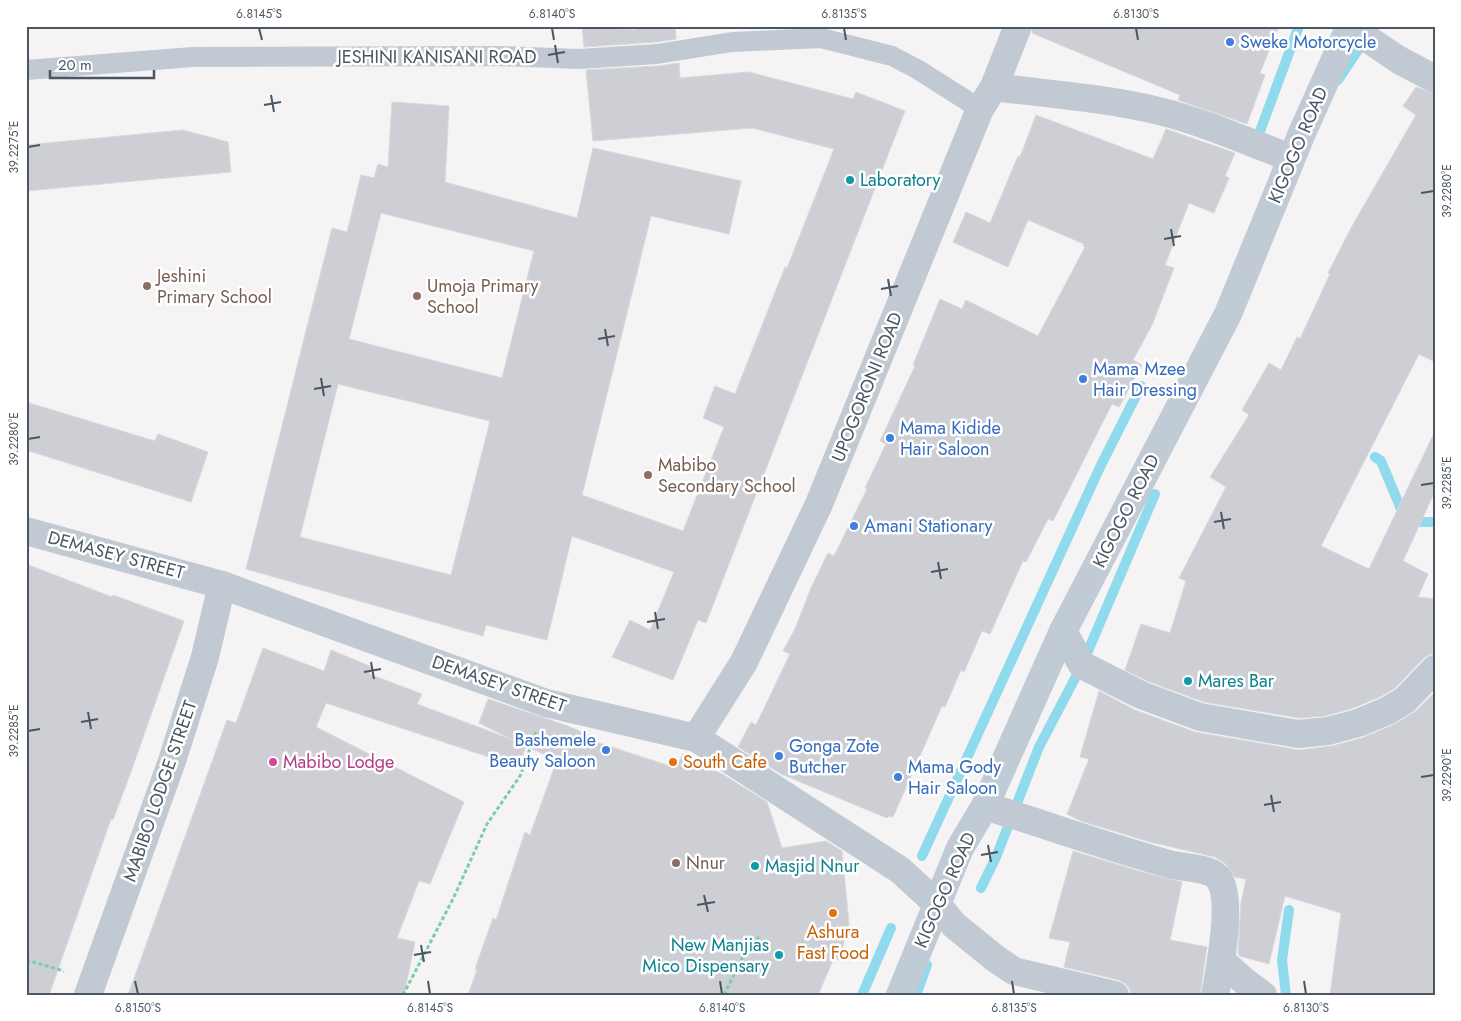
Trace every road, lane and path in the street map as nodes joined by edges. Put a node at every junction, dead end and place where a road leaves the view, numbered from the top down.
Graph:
1 (1018, 26) edge
2 (1350, 27) edge
3 (26, 70) edge
4 (1435, 79) edge
5 (994, 87) junction
6 (980, 110) junction
7 (1291, 158) junction
8 (26, 531) edge
9 (222, 585) junction
10 (1064, 631) junction
11 (1435, 669) edge
12 (546, 704) junction
13 (696, 738) junction
14 (985, 806) junction
15 (937, 904) junction
16 (759, 937) dead end
17 (26, 960) edge
18 (1221, 960) junction
19 (90, 987) edge
20 (404, 995) edge
21 (724, 995) edge
22 (900, 995) edge
23 (1115, 995) edge
24 (1215, 995) edge
25 (1263, 995) edge

1 - 5 street, UPOGORONI ROAD
2 - 4 street
2 - 7 main road, KIGOGO ROAD
3 - 6 lane, JESHINI KANISANI ROAD
5 - 6 street, UPOGORONI ROAD
5 - 7 street
6 - 13 street, UPOGORONI ROAD
7 - 10 main road, KIGOGO ROAD
8 - 9 street, DEMASEY STREET
9 - 12 street, DEMASEY STREET
9 - 19 street, MABIBO LODGE STREET
10 - 11 street
10 - 14 main road, KIGOGO ROAD
12 - 13 street, DEMASEY STREET
12 - 20 path
13 - 15 street, DEMASEY STREET
14 - 15 main road, KIGOGO ROAD
14 - 18 street
15 - 22 main road, KIGOGO ROAD
15 - 23 street, DEMASEY STREET
16 - 21 path
17 - 19 path
18 - 24 street
18 - 25 street

